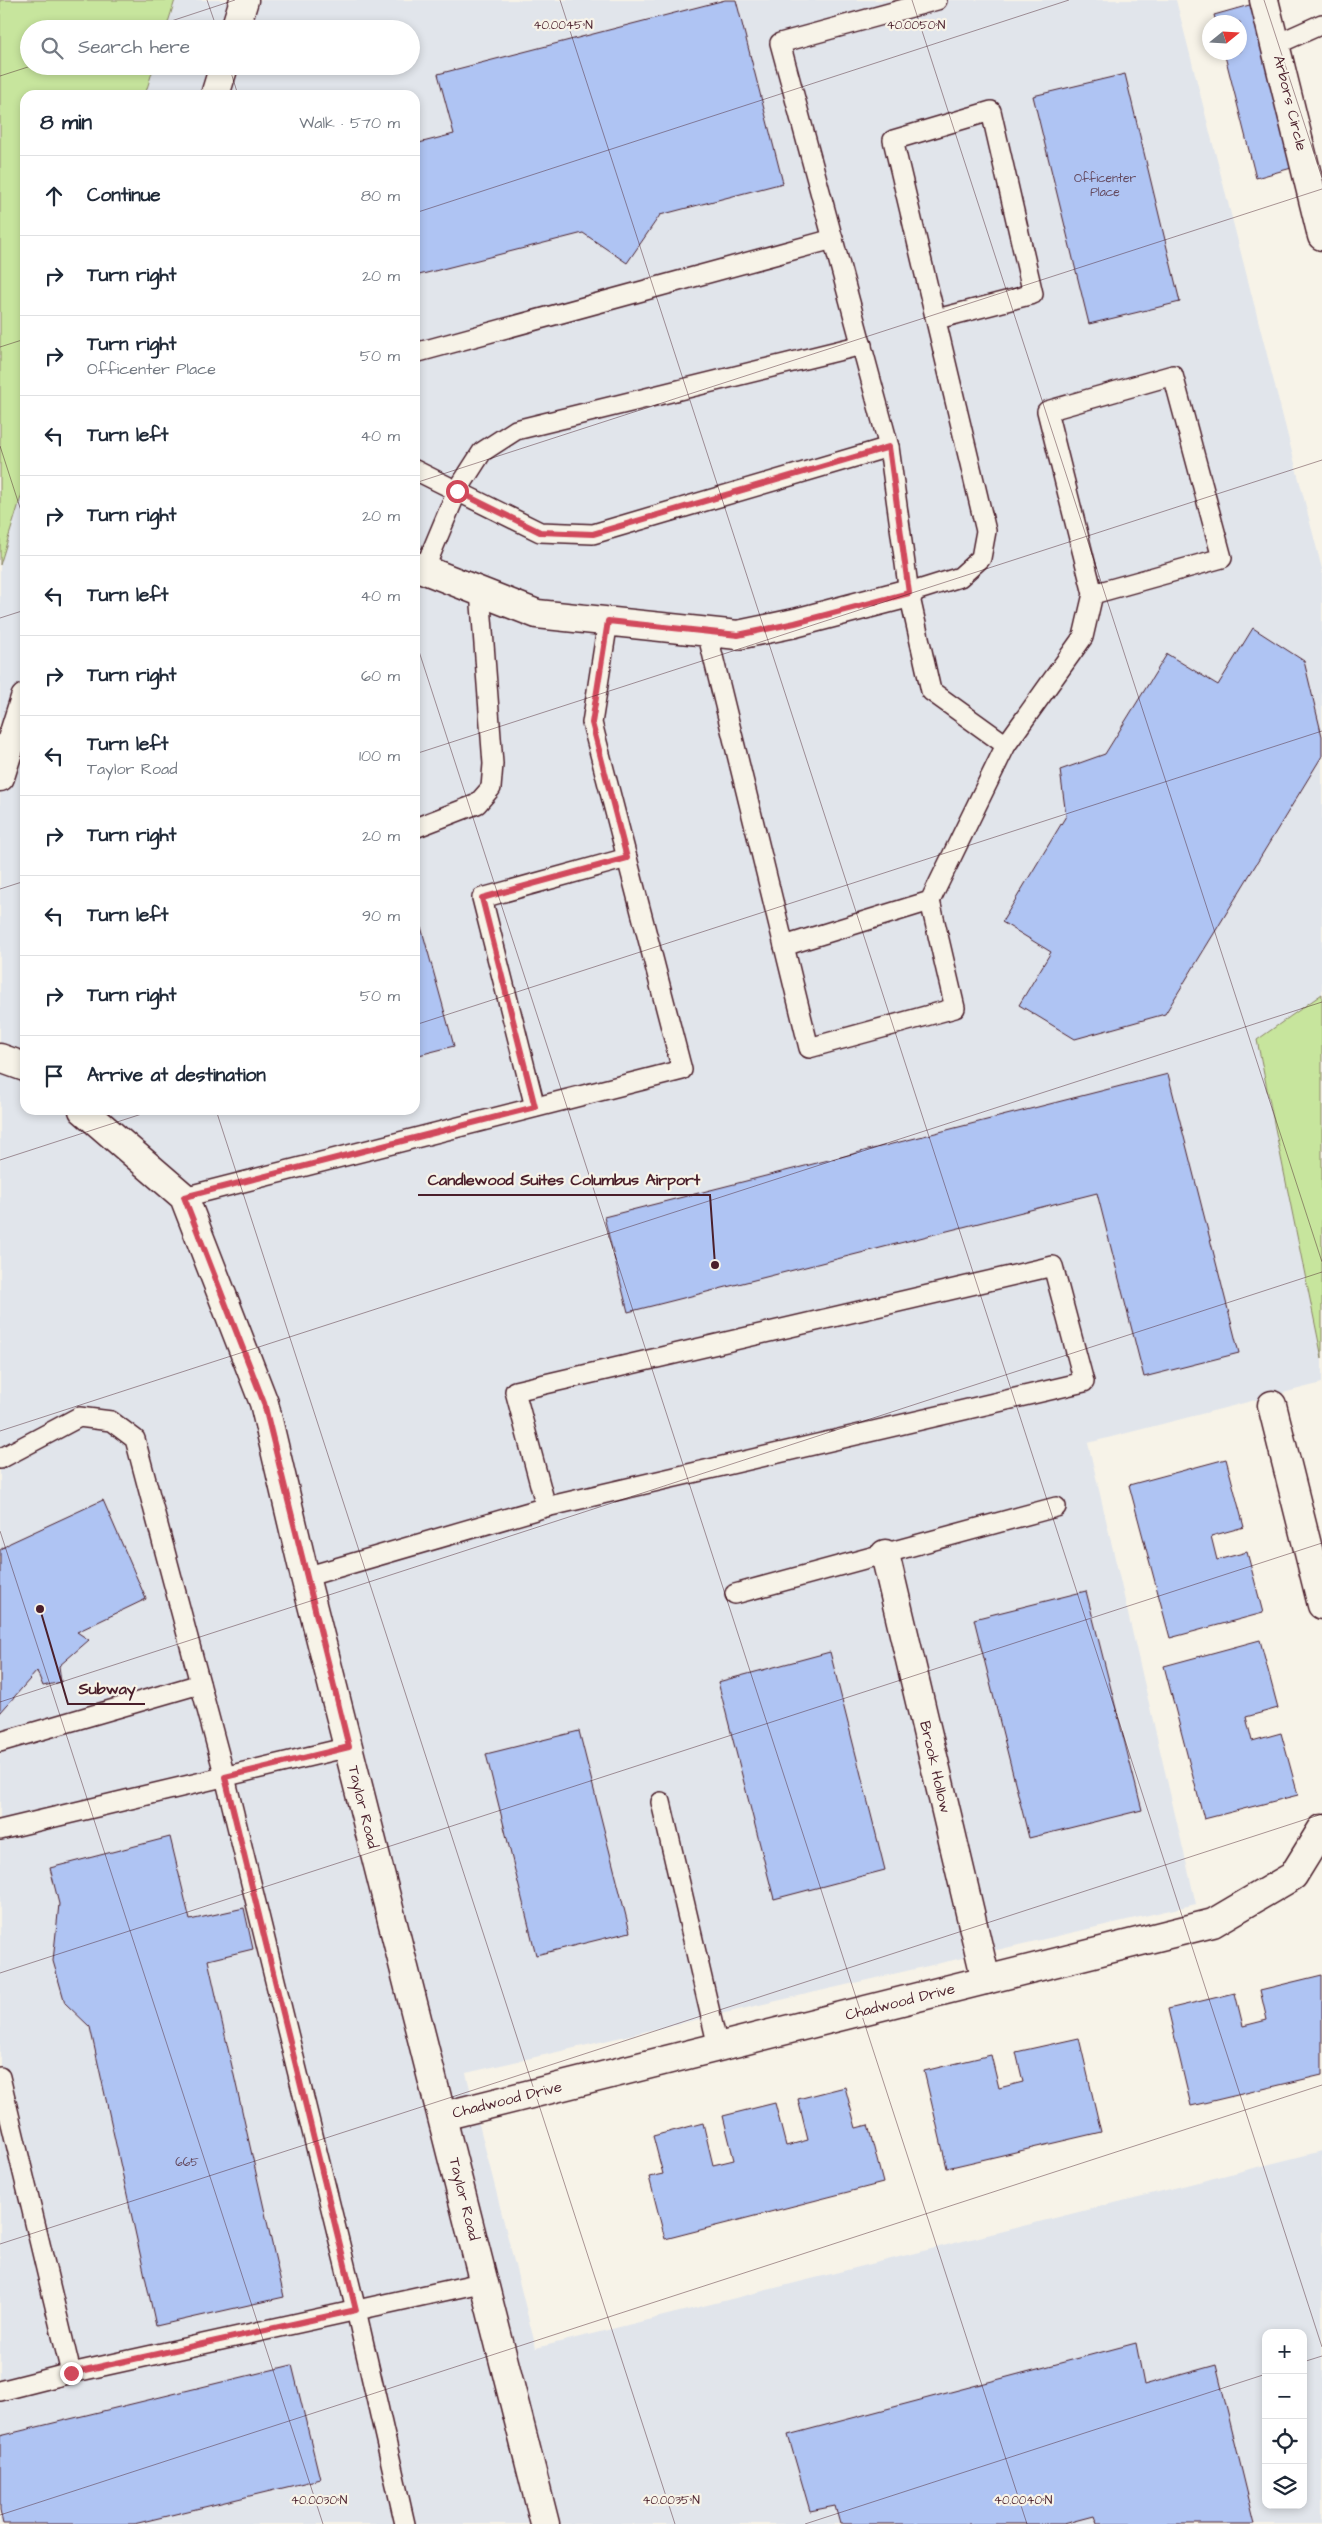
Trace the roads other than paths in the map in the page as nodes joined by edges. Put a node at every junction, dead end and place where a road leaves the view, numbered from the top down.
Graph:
1 (244, 0) edge
2 (937, 0) edge
3 (1264, 0) edge
4 (238, 20) edge
5 (1322, 24) edge
6 (1275, 45) junction
7 (221, 75) edge
8 (217, 90) edge
9 (1322, 236) edge
10 (832, 240) junction
11 (936, 319) junction
12 (862, 345) junction
13 (420, 352) edge
14 (889, 447) junction
15 (420, 472) edge
16 (457, 491) junction
17 (420, 568) edge
18 (480, 591) junction
19 (909, 593) junction
20 (1093, 594) junction
21 (608, 621) junction
22 (707, 632) junction
23 (20, 714) edge
24 (1006, 746) junction
25 (0, 777) edge
26 (420, 826) edge
27 (627, 858) junction
28 (930, 901) junction
29 (784, 946) junction
30 (0, 1058) edge
31 (20, 1065) edge
32 (535, 1107) junction
33 (89, 1115) edge
34 (184, 1197) junction
35 (1272, 1405) dead end
36 (0, 1460) edge
37 (546, 1507) junction
38 (1056, 1507) dead end
39 (885, 1554) junction
40 (305, 1577) junction
41 (735, 1594) dead end
42 (1322, 1604) edge
43 (200, 1684) junction
44 (0, 1742) edge
45 (349, 1747) junction
46 (225, 1777) junction
47 (661, 1802) dead end
48 (1322, 1829) edge
49 (0, 1830) edge
50 (986, 1980) junction
51 (718, 2047) junction
52 (0, 2077) edge
53 (442, 2116) junction
54 (485, 2282) junction
55 (356, 2310) junction
56 (71, 2373) junction
57 (0, 2391) edge
58 (406, 2524) edge
59 (545, 2524) edge

1 - 4 street
2 - 10 lane
3 - 6 street, Arbors Circle
5 - 6 lane
6 - 9 street, Arbors Circle
7 - 8 street
10 - 12 lane
10 - 13 lane
11 - 11 lane
11 - 19 lane
12 - 14 lane
12 - 16 lane
14 - 16 lane
14 - 19 lane
15 - 16 lane
16 - 17 lane
17 - 18 street
18 - 21 street
18 - 26 lane
19 - 22 street
19 - 24 lane
20 - 20 lane
20 - 24 lane
21 - 22 street
21 - 27 lane
22 - 29 lane
23 - 25 street
24 - 28 lane
27 - 32 lane
27 - 32 lane
28 - 29 lane
28 - 29 lane
30 - 31 street
32 - 34 lane
33 - 34 street, Taylor Road
34 - 40 street, Taylor Road
35 - 42 street
36 - 43 lane
37 - 37 lane
37 - 40 lane
38 - 39 lane
39 - 41 lane
39 - 50 street, Brook Hollow
40 - 45 street, Taylor Road
43 - 44 lane
43 - 46 lane
45 - 46 lane
45 - 53 street, Taylor Road
46 - 49 lane
46 - 55 lane
47 - 51 lane
48 - 50 street, Chadwood Drive
50 - 51 street, Chadwood Drive
51 - 53 street, Chadwood Drive
52 - 56 lane
53 - 54 street, Taylor Road
54 - 55 lane
54 - 59 street, Taylor Road
55 - 56 lane
55 - 58 lane
56 - 57 lane

